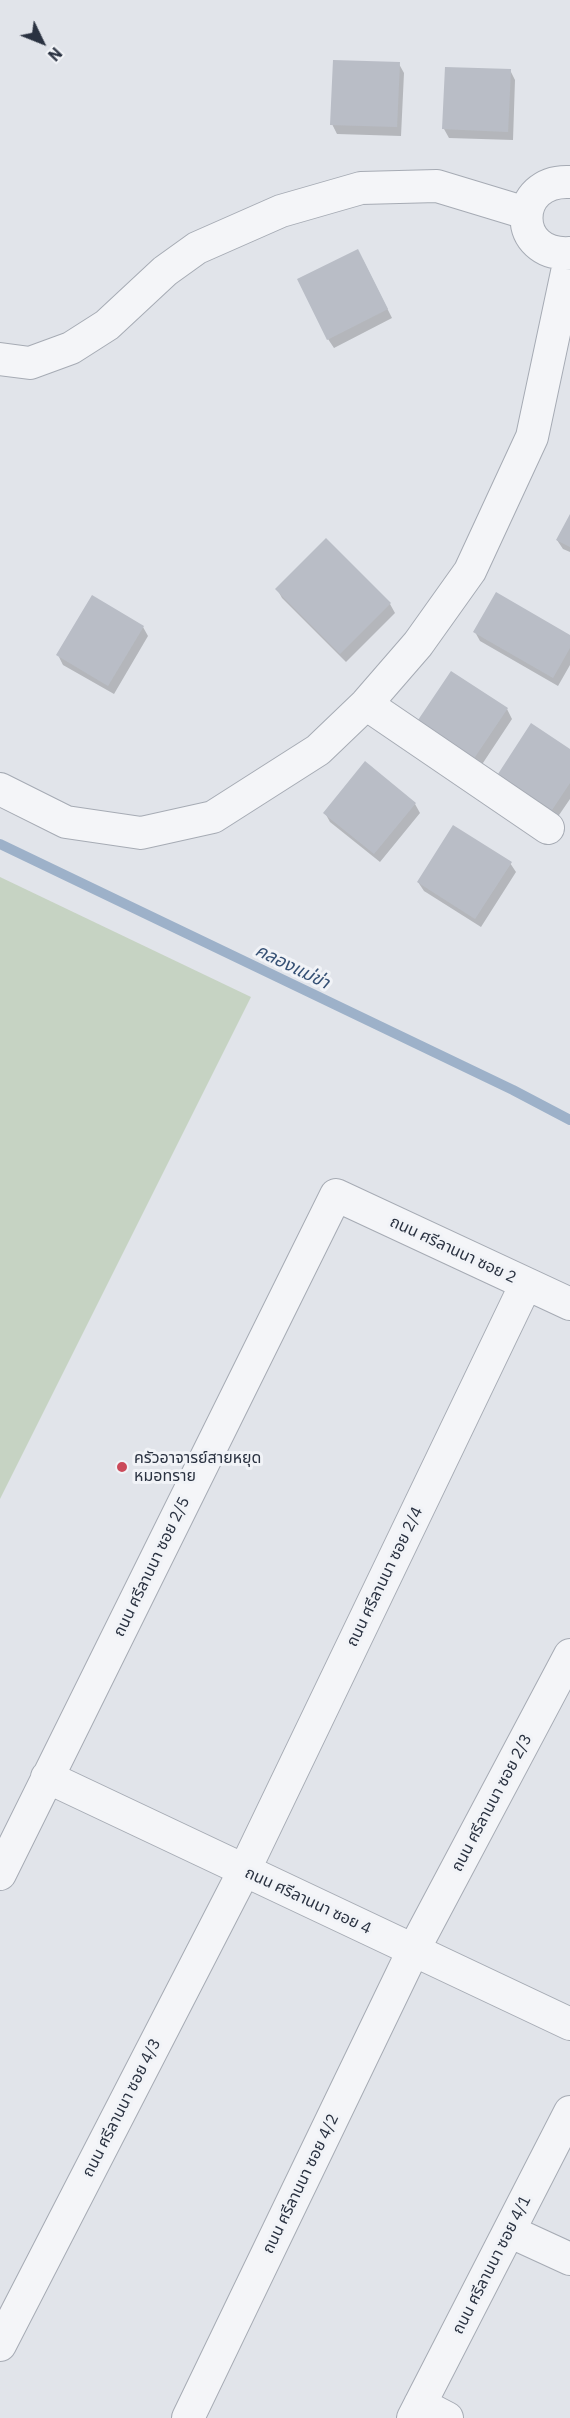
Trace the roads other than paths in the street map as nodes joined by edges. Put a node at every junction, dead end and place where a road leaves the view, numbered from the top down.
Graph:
1 (570, 182) edge
2 (526, 213) junction
3 (570, 253) edge
4 (570, 258) edge
5 (0, 358) edge
6 (366, 704) junction
7 (0, 789) edge
8 (548, 828) dead end
9 (336, 1195) joint
10 (526, 1284) junction
11 (570, 1304) edge
12 (570, 1655) edge
13 (47, 1777) junction
14 (244, 1871) junction
15 (0, 1874) edge
16 (413, 1951) junction
17 (570, 2024) edge
18 (570, 2112) edge
19 (509, 2231) junction
20 (570, 2259) edge
21 (0, 2345) edge
22 (427, 2414) edge
23 (188, 2418) edge

1 - 2 street
2 - 3 street
2 - 5 street
4 - 6 street
6 - 7 street
6 - 8 street
9 - 10 street, ถนน ศรีลานนา ซอย 2
9 - 13 street, ถนน ศรีลานนา ซอย 2/5
10 - 11 street, ถนน ศรีลานนา ซอย 2
10 - 14 street, ถนน ศรีลานนา ซอย 2/4
12 - 16 street, ถนน ศรีลานนา ซอย 2/3
13 - 14 street, ถนน ศรีลานนา ซอย 4
13 - 15 street, ถนน ศรีลานนา ซอย 2/5
14 - 16 street, ถนน ศรีลานนา ซอย 4
14 - 21 street, ถนน ศรีลานนา ซอย 4/3
16 - 17 street, ถนน ศรีลานนา ซอย 4
16 - 23 street, ถนน ศรีลานนา ซอย 4/2
18 - 19 street, ถนน ศรีลานนา ซอย 4/1
19 - 20 street
19 - 22 street, ถนน ศรีลานนา ซอย 4/1

